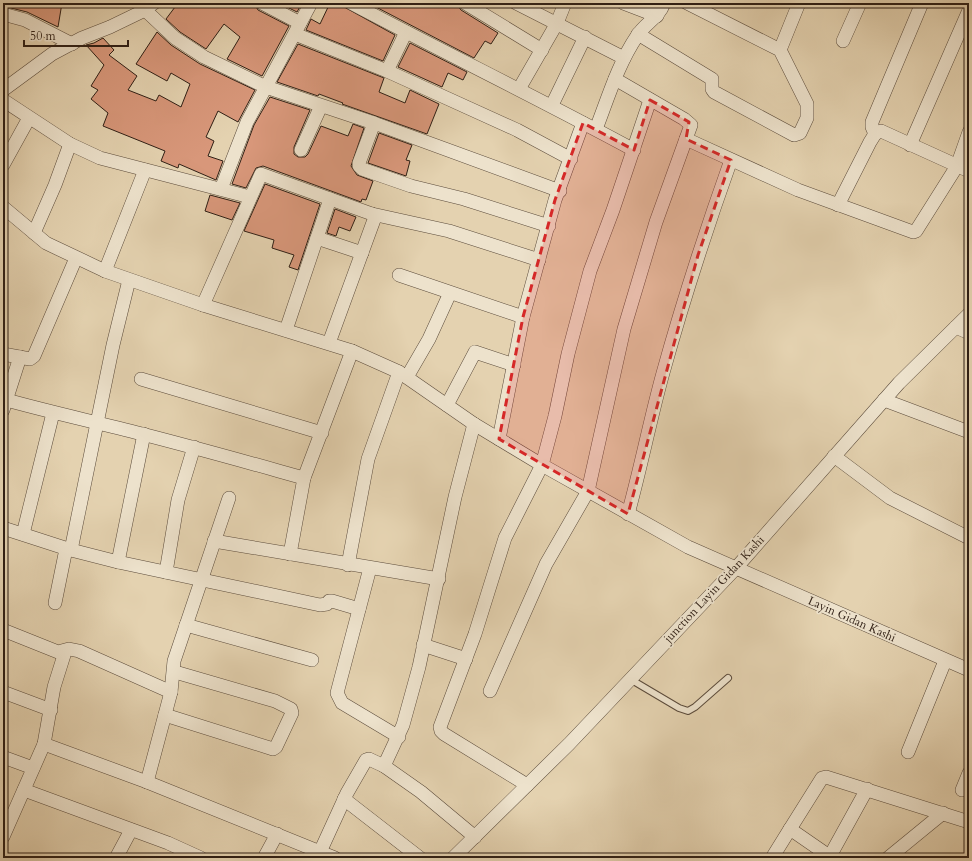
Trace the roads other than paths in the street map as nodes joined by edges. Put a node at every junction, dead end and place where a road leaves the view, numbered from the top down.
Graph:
1 (262, 3) edge
2 (312, 3) edge
3 (464, 3) edge
4 (516, 3) edge
5 (565, 3) edge
6 (623, 3) edge
7 (664, 3) edge
8 (687, 3) edge
9 (799, 3) edge
10 (860, 3) edge
11 (922, 3) edge
12 (360, 5) edge
13 (149, 6) edge
14 (969, 10) edge
15 (3, 14) edge
16 (657, 16) junction
17 (557, 23) junction
18 (298, 29) junction
19 (406, 32) junction
20 (638, 34) junction
21 (585, 37) junction
22 (843, 41) dead end
23 (72, 44) junction
24 (542, 50) junction
25 (780, 50) junction
26 (624, 58) junction
27 (387, 71) junction
28 (615, 80) junction
29 (266, 87) junction
30 (519, 89) junction
31 (3, 90) edge
32 (3, 100) edge
33 (650, 100) junction
34 (552, 105) junction
35 (321, 106) junction
36 (29, 118) junction
37 (374, 123) junction
38 (583, 123) junction
39 (596, 129) junction
40 (969, 132) edge
41 (875, 134) junction
42 (686, 139) junction
43 (70, 144) junction
44 (910, 145) junction
45 (302, 150) dead end
46 (634, 150) junction
47 (571, 159) junction
48 (731, 160) junction
49 (3, 165) edge
50 (963, 168) edge
51 (145, 170) junction
52 (221, 189) junction
53 (560, 191) junction
54 (250, 197) junction
55 (330, 199) junction
56 (838, 205) junction
57 (3, 207) edge
58 (372, 214) junction
59 (549, 226) junction
60 (34, 234) junction
61 (317, 238) junction
62 (362, 253) junction
63 (76, 258) junction
64 (539, 260) junction
65 (105, 271) junction
66 (399, 275) dead end
67 (129, 280) junction
68 (450, 292) junction
69 (203, 305) junction
70 (969, 314) edge
71 (523, 317) junction
72 (956, 327) junction
73 (286, 330) junction
74 (969, 333) edge
75 (329, 343) junction
76 (352, 351) junction
77 (3, 354) edge
78 (20, 357) junction
79 (514, 364) junction
80 (403, 375) junction
81 (141, 380) dead end
82 (884, 400) junction
83 (4, 403) edge
84 (447, 405) junction
85 (53, 413) junction
86 (98, 423) junction
87 (474, 424) junction
88 (322, 432) junction
89 (969, 432) edge
90 (144, 434) junction
91 (499, 439) junction
92 (194, 447) junction
93 (834, 456) junction
94 (542, 465) junction
95 (304, 478) junction
96 (588, 491) junction
97 (229, 498) dead end
98 (628, 514) junction
99 (3, 528) edge
100 (24, 534) junction
101 (969, 538) edge
102 (214, 541) junction
103 (68, 549) junction
104 (290, 554) junction
105 (118, 562) junction
106 (348, 564) junction
107 (370, 568) junction
108 (736, 568) junction
109 (166, 572) junction
110 (201, 579) junction
111 (439, 579) junction
112 (55, 603) dead end
113 (359, 609) junction
114 (186, 625) junction
115 (3, 630) edge
116 (424, 645) junction
117 (64, 652) junction
118 (466, 659) junction
119 (312, 660) dead end
120 (945, 661) junction
121 (969, 670) edge
122 (175, 672) junction
123 (728, 678) dead end
124 (630, 679) junction
125 (490, 691) dead end
126 (3, 692) edge
127 (172, 692) junction
128 (51, 710) junction
129 (165, 716) junction
130 (399, 737) junction
131 (44, 744) junction
132 (908, 752) dead end
133 (3, 757) edge
134 (384, 766) junction
135 (33, 768) junction
136 (969, 773) edge
137 (147, 782) junction
138 (527, 785) junction
139 (867, 789) junction
140 (24, 790) junction
141 (962, 790) dead end
142 (344, 799) junction
143 (943, 813) junction
144 (7, 820) edge
145 (969, 822) edge
146 (790, 829) junction
147 (131, 830) junction
148 (277, 834) junction
149 (3, 837) edge
150 (475, 837) junction
151 (320, 852) junction
152 (831, 857) edge
153 (116, 858) edge
154 (201, 858) edge
155 (264, 858) edge
156 (335, 858) edge
157 (420, 858) edge
158 (453, 858) edge
159 (772, 858) edge
160 (888, 858) edge

1 - 18 street
2 - 18 street
3 - 24 street
4 - 17 street
5 - 17 street
6 - 16 street
7 - 16 street
8 - 25 street
9 - 25 street
10 - 22 street
11 - 41 street
12 - 19 street
13 - 23 street
13 - 29 street
14 - 44 street
15 - 23 street
16 - 20 street
17 - 21 street
17 - 24 street
18 - 27 street
18 - 29 street
19 - 27 street
19 - 30 street
20 - 25 street
20 - 26 street
21 - 26 street
21 - 34 street
23 - 31 street
24 - 30 street
26 - 28 street
27 - 47 street
28 - 33 street
28 - 39 street
29 - 35 street
29 - 52 street
30 - 34 street
32 - 36 street
33 - 42 street
33 - 46 street
34 - 38 street
35 - 37 street
35 - 45 street
36 - 43 street
36 - 49 street
37 - 53 street
37 - 59 street
38 - 39 street
38 - 47 street
39 - 46 street
40 - 50 street
41 - 44 street
41 - 56 street
42 - 48 street
42 - 96 street
43 - 51 street
43 - 60 street
44 - 50 street
46 - 94 street
47 - 53 street
48 - 56 street
48 - 98 street
50 - 56 street
51 - 52 street
51 - 65 street
52 - 54 street
53 - 59 street
54 - 55 street
54 - 69 street
55 - 58 street
55 - 61 street
57 - 60 street, Layin Gidan Kashi
58 - 62 street
58 - 64 street
59 - 64 street
60 - 63 street, Layin Gidan Kashi
61 - 62 street
61 - 73 street
62 - 75 street
63 - 65 street, Layin Gidan Kashi
63 - 78 street
64 - 71 street
65 - 67 street, Layin Gidan Kashi
66 - 68 street
67 - 69 street, Layin Gidan Kashi
67 - 86 street
68 - 71 street
68 - 80 street
69 - 73 street, Layin Gidan Kashi
70 - 72 street, junction Layin Gidan Kashi
71 - 79 street
72 - 74 street
72 - 82 street, junction Layin Gidan Kashi
73 - 75 street, Layin Gidan Kashi
75 - 76 street, Layin Gidan Kashi
76 - 80 street, Layin Gidan Kashi
76 - 88 street
77 - 78 street
78 - 83 street
79 - 84 street
79 - 91 street
80 - 84 street, Layin Gidan Kashi
80 - 106 street
81 - 88 street
82 - 89 street
82 - 93 street, junction Layin Gidan Kashi
83 - 85 street
84 - 87 street, Layin Gidan Kashi
85 - 86 street
85 - 100 street
86 - 90 street
86 - 103 street
87 - 91 street, Layin Gidan Kashi
87 - 111 street
88 - 95 street
90 - 92 street
90 - 105 street
91 - 94 street, Layin Gidan Kashi
92 - 95 street
92 - 109 street
93 - 101 street
93 - 108 street, junction Layin Gidan Kashi
94 - 96 street, Layin Gidan Kashi
94 - 118 street
95 - 104 street
96 - 98 street, Layin Gidan Kashi
96 - 125 street
97 - 102 street
98 - 108 street, Layin Gidan Kashi
99 - 100 street
100 - 103 street
102 - 104 street
102 - 110 street
103 - 105 street
103 - 112 street
104 - 106 street
105 - 109 street
106 - 107 street
107 - 111 street
107 - 113 street
108 - 120 street, Layin Gidan Kashi
108 - 124 street, junction Layin Gidan Kashi
109 - 110 street
110 - 113 street
110 - 114 street
111 - 116 street
113 - 130 street
114 - 119 street
114 - 122 street
115 - 117 street
116 - 118 street
116 - 130 street
117 - 127 street
117 - 128 street
118 - 138 street
120 - 121 street, Layin Gidan Kashi
120 - 132 street
122 - 127 street
122 - 129 street
123 - 124 lane
124 - 138 street, junction Layin Gidan Kashi
126 - 128 street
127 - 129 street
128 - 131 street
129 - 137 street
130 - 134 street
131 - 135 street
131 - 137 street
133 - 135 street
134 - 142 street
134 - 150 street
135 - 140 street
136 - 141 street
137 - 148 street
138 - 150 street, junction Layin Gidan Kashi
139 - 143 street
139 - 146 street
139 - 152 street
140 - 144 street
140 - 147 street
142 - 151 street
142 - 157 street
143 - 145 street
143 - 160 street
144 - 149 street
146 - 152 street
146 - 159 street
147 - 153 street
147 - 154 street
148 - 151 street
148 - 155 street
150 - 158 street, junction Layin Gidan Kashi
151 - 156 street

